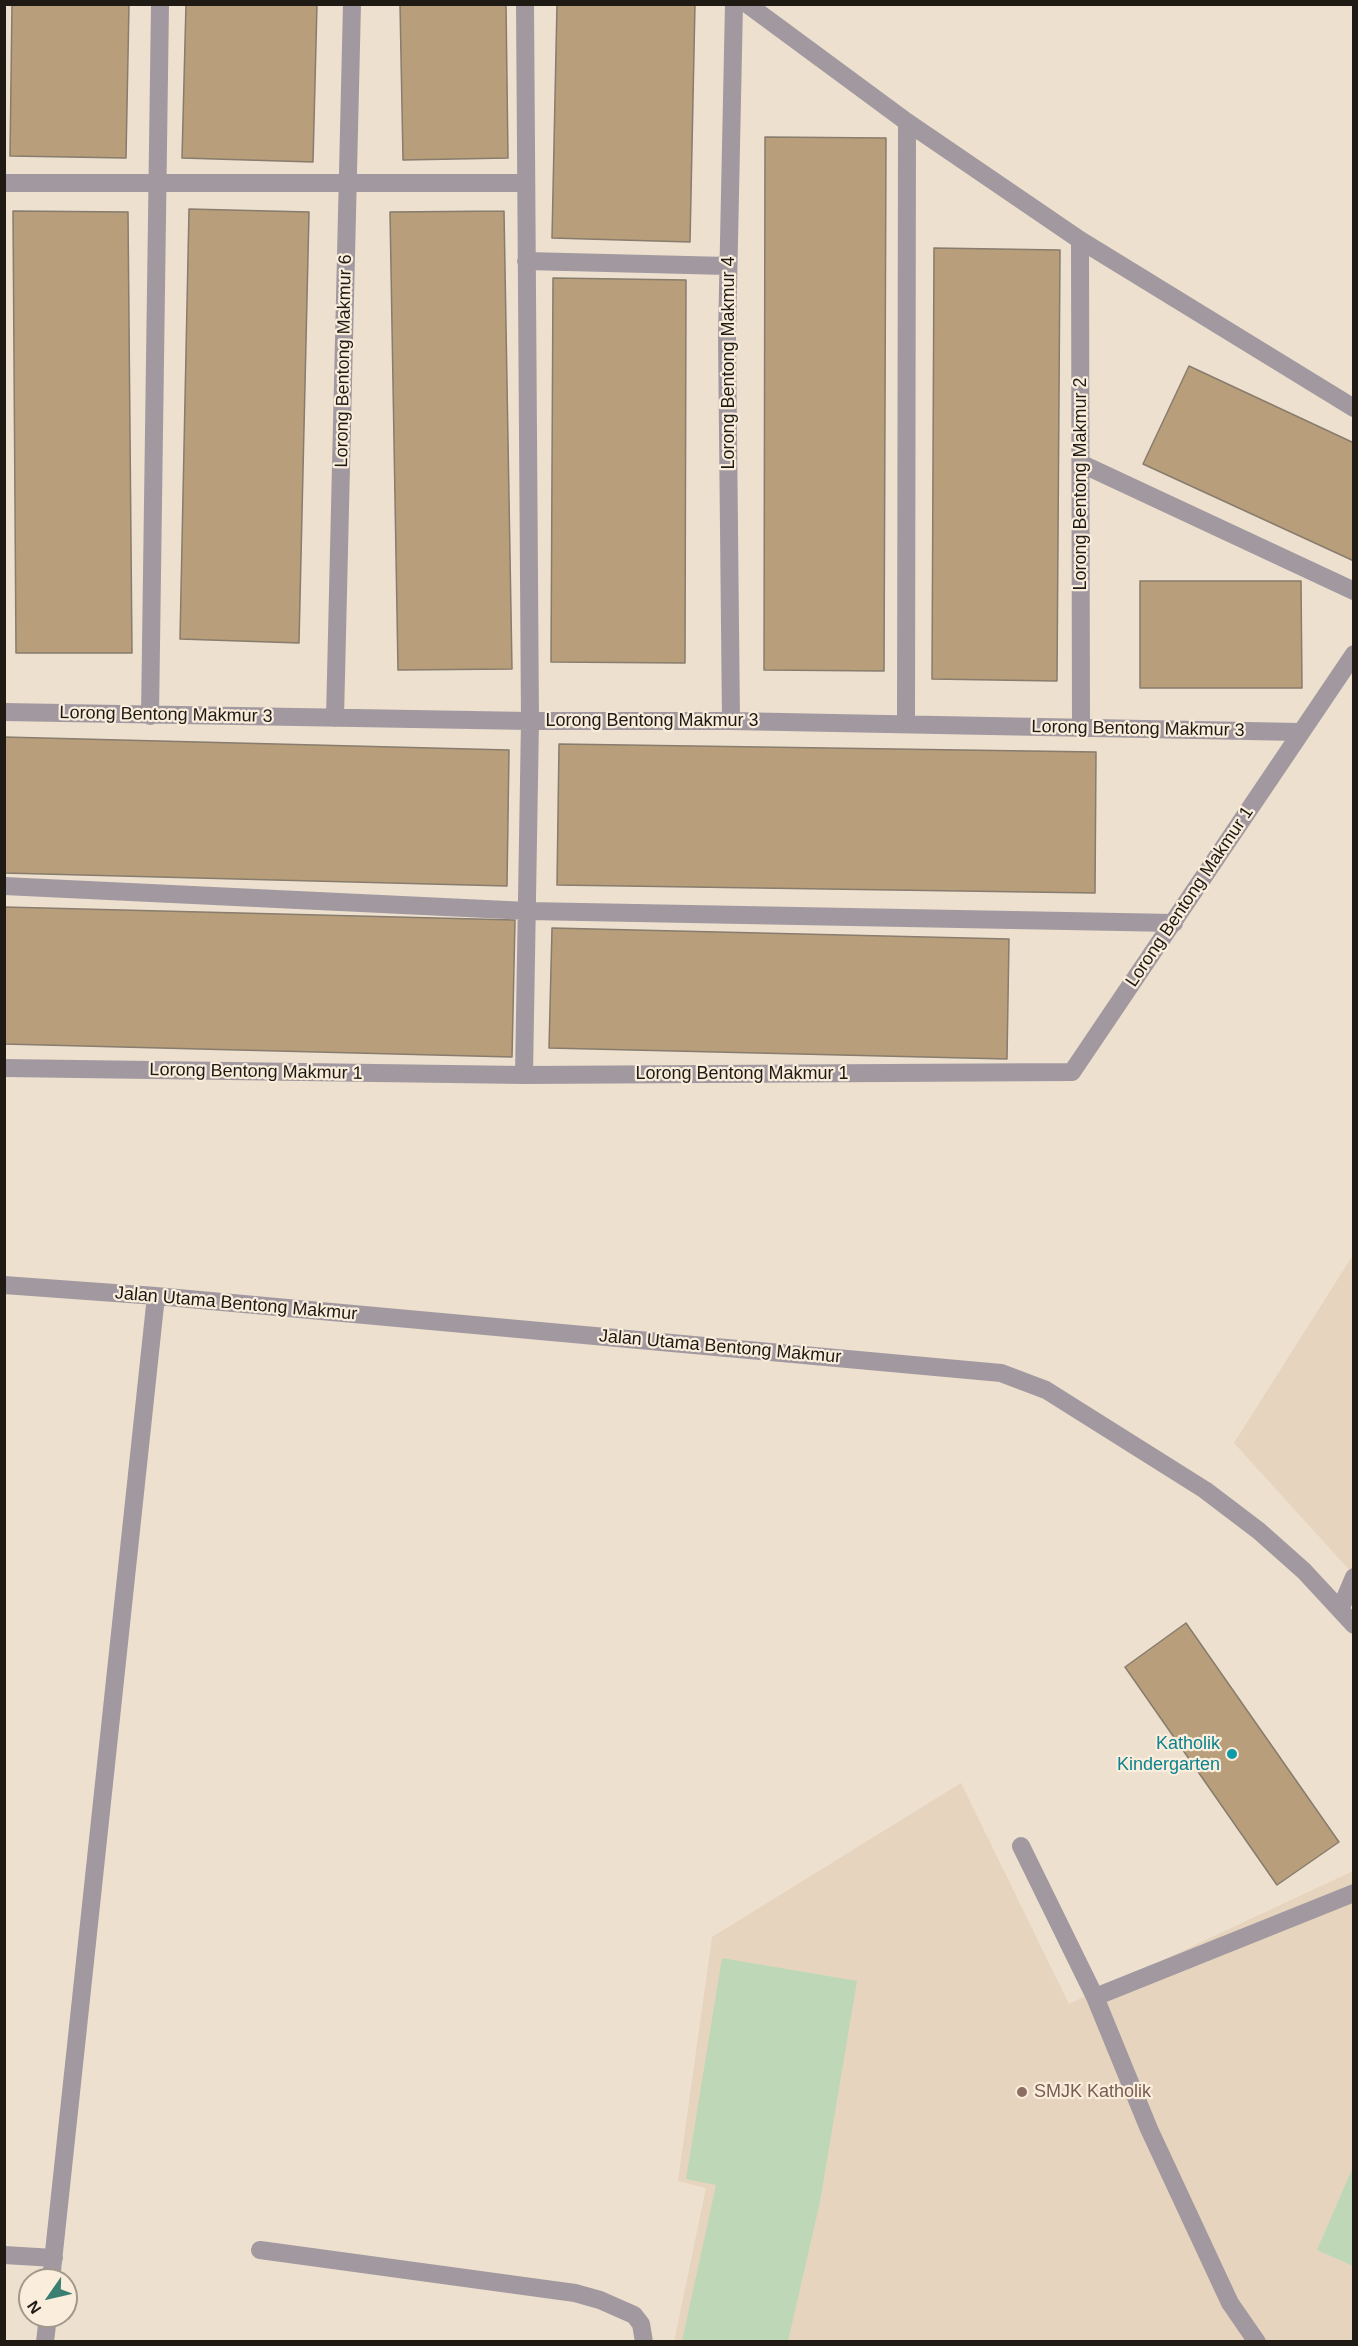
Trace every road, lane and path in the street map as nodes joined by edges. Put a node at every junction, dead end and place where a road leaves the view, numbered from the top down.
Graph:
1 (160, 4) edge
2 (352, 4) edge
3 (525, 4) edge
4 (735, 4) edge
5 (747, 4) edge
6 (907, 122) junction
7 (4, 183) edge
8 (157, 183) junction
9 (349, 183) junction
10 (525, 183) junction
11 (1080, 240) junction
12 (526, 261) junction
13 (728, 266) junction
14 (1353, 408) edge
15 (1082, 464) junction
16 (1353, 591) edge
17 (1353, 654) edge
18 (4, 712) edge
19 (150, 716) junction
20 (335, 718) junction
21 (530, 721) junction
22 (731, 721) junction
23 (906, 723) junction
24 (1081, 728) junction
25 (1299, 732) junction
26 (4, 886) edge
27 (528, 911) junction
28 (1174, 923) junction
29 (4, 1068) edge
30 (524, 1076) junction
31 (4, 1285) edge
32 (156, 1296) junction
33 (1353, 1577) edge
34 (1340, 1610) junction
35 (1353, 1625) edge
36 (1021, 1846) dead end
37 (1353, 1893) edge
38 (1095, 1997) junction
39 (260, 2250) dead end
40 (4, 2255) edge
41 (54, 2258) junction
42 (53, 2268) edge
43 (644, 2342) edge
44 (1257, 2342) edge

1 - 8 street
2 - 9 street, Lorong Bentong Makmur 6
3 - 10 street
4 - 13 street, Lorong Bentong Makmur 4
5 - 6 street
6 - 11 street
6 - 23 street
7 - 8 street
8 - 9 street
8 - 19 street
9 - 10 street
9 - 20 street, Lorong Bentong Makmur 6
10 - 12 street
11 - 14 street
11 - 15 street, Lorong Bentong Makmur 2
12 - 13 street
12 - 21 street
13 - 22 street, Lorong Bentong Makmur 4
15 - 16 street
15 - 24 street, Lorong Bentong Makmur 2
17 - 25 street, Lorong Bentong Makmur 1
18 - 19 street, Lorong Bentong Makmur 3
19 - 20 street, Lorong Bentong Makmur 3
20 - 21 street, Lorong Bentong Makmur 3
21 - 22 street, Lorong Bentong Makmur 3
21 - 27 street
22 - 23 street, Lorong Bentong Makmur 3
23 - 24 street, Lorong Bentong Makmur 3
24 - 25 street, Lorong Bentong Makmur 3
25 - 28 street, Lorong Bentong Makmur 1
26 - 27 street
27 - 28 street
27 - 30 street
28 - 30 street, Lorong Bentong Makmur 1
29 - 30 street, Lorong Bentong Makmur 1
31 - 32 street, Jalan Utama Bentong Makmur
32 - 34 street, Jalan Utama Bentong Makmur
32 - 41 street
33 - 34 street
34 - 35 street, Jalan Utama Bentong Makmur
36 - 38 street
37 - 38 street
38 - 44 street
39 - 43 street
40 - 41 street
41 - 42 street

